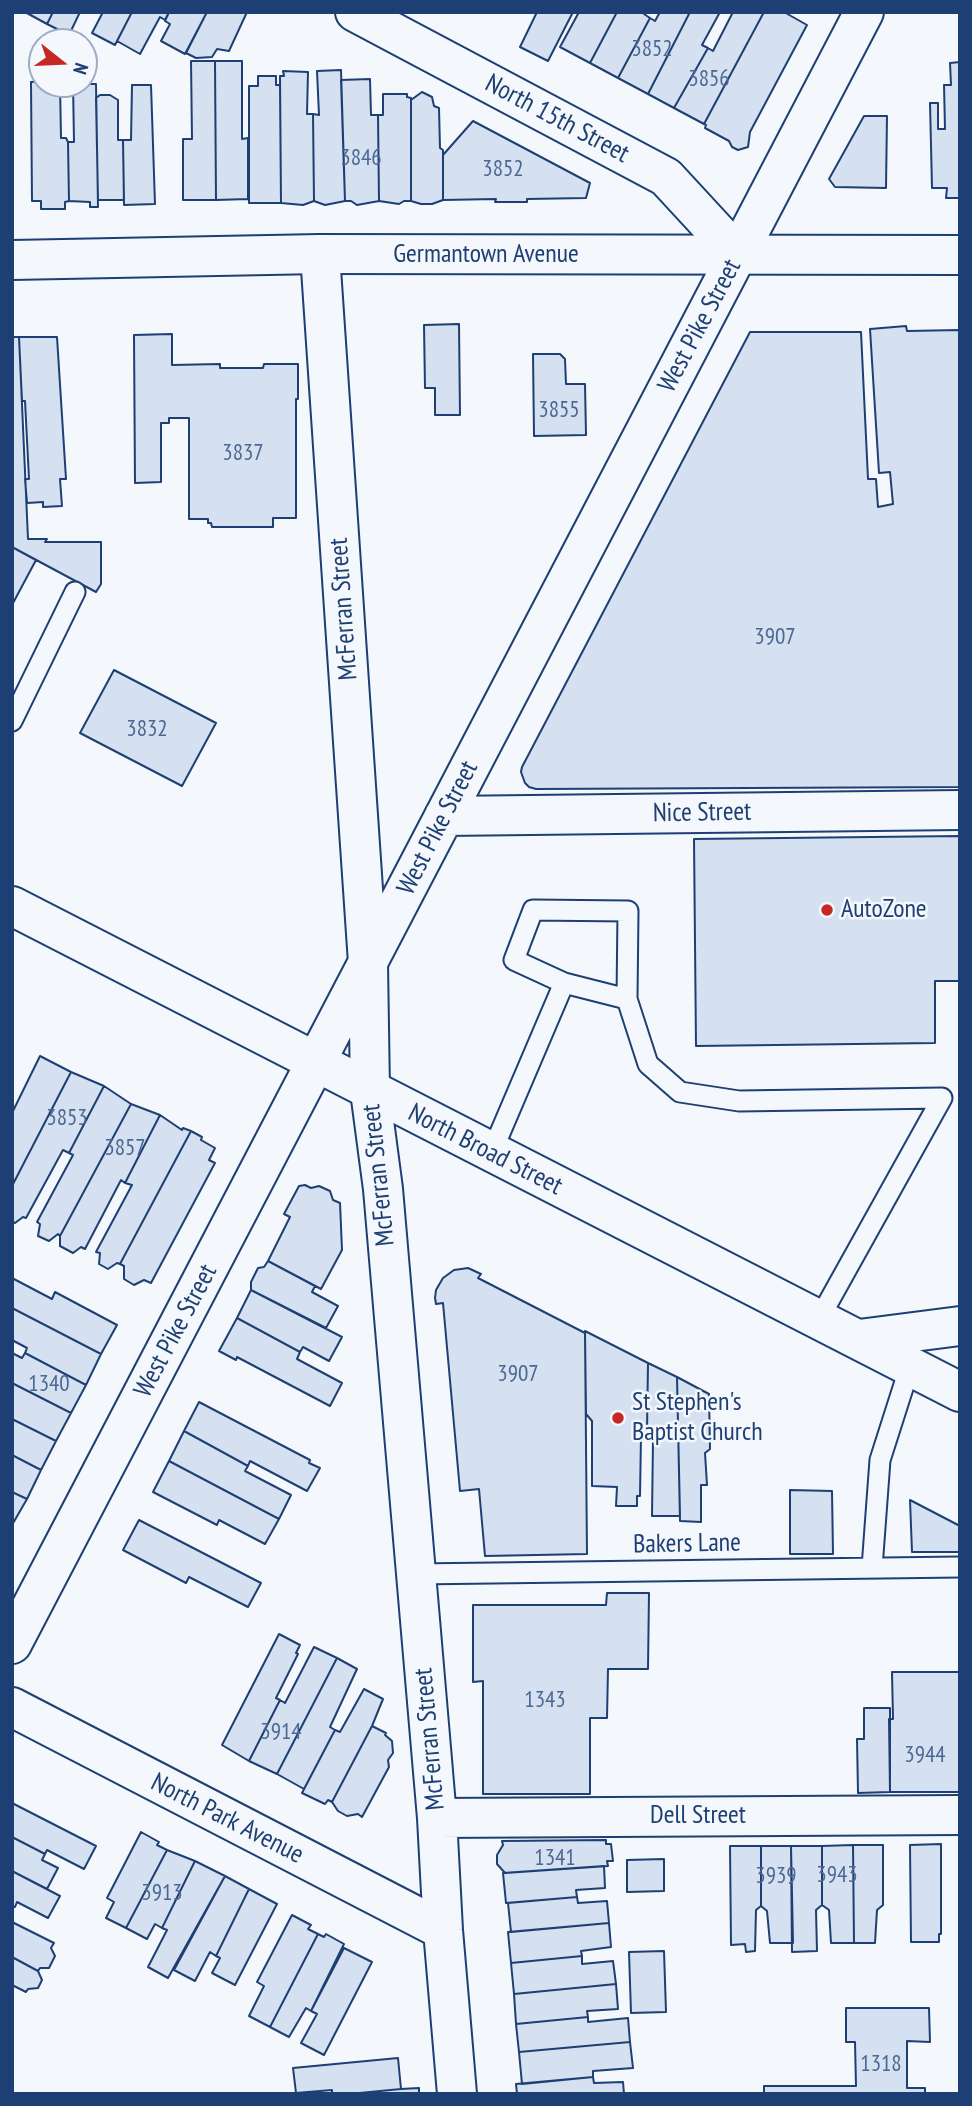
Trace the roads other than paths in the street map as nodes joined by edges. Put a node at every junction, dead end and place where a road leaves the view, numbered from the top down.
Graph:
1 (355, 12) edge
2 (864, 12) edge
3 (320, 254) junction
4 (738, 255) junction
5 (960, 255) edge
6 (12, 260) edge
7 (75, 592) dead end
8 (12, 721) edge
9 (960, 810) edge
10 (444, 816) junction
11 (12, 906) edge
12 (368, 963) junction
13 (564, 983) junction
14 (627, 999) junction
15 (316, 1061) junction
16 (369, 1091) junction
17 (491, 1154) junction
18 (819, 1319) junction
19 (960, 1326) edge
20 (859, 1339) junction
21 (910, 1366) junction
22 (960, 1392) edge
23 (960, 1567) edge
24 (872, 1568) junction
25 (415, 1574) junction
26 (12, 1644) edge
27 (12, 1707) edge
28 (960, 1815) edge
29 (437, 1818) junction
30 (443, 1930) junction
31 (457, 2094) edge

1 - 4 street, North 15th Street
2 - 4 street, West Pike Street
3 - 4 street, Germantown Avenue
3 - 6 street, Germantown Avenue
3 - 12 street, McFerran Street
4 - 5 street, Germantown Avenue
4 - 10 street, West Pike Street
7 - 8 lane
9 - 10 street, Nice Street
10 - 12 street, West Pike Street
11 - 15 street, North Broad Street
12 - 15 street, West Pike Street
12 - 16 street, McFerran Street
13 - 14 lane
13 - 14 lane
13 - 17 lane
14 - 18 lane
15 - 16 street, North Broad Street
15 - 26 street, West Pike Street
16 - 17 street, North Broad Street
16 - 25 street, McFerran Street
17 - 18 street, North Broad Street
18 - 20 street, North Broad Street
19 - 20 street
20 - 21 street, North Broad Street
21 - 22 street, North Broad Street
21 - 24 lane
23 - 24 lane, Bakers Lane
24 - 25 lane, Bakers Lane
25 - 29 street, McFerran Street
27 - 30 street, North Park Avenue
28 - 29 street, Dell Street
29 - 30 street, McFerran Street
30 - 31 street, McFerran Street

